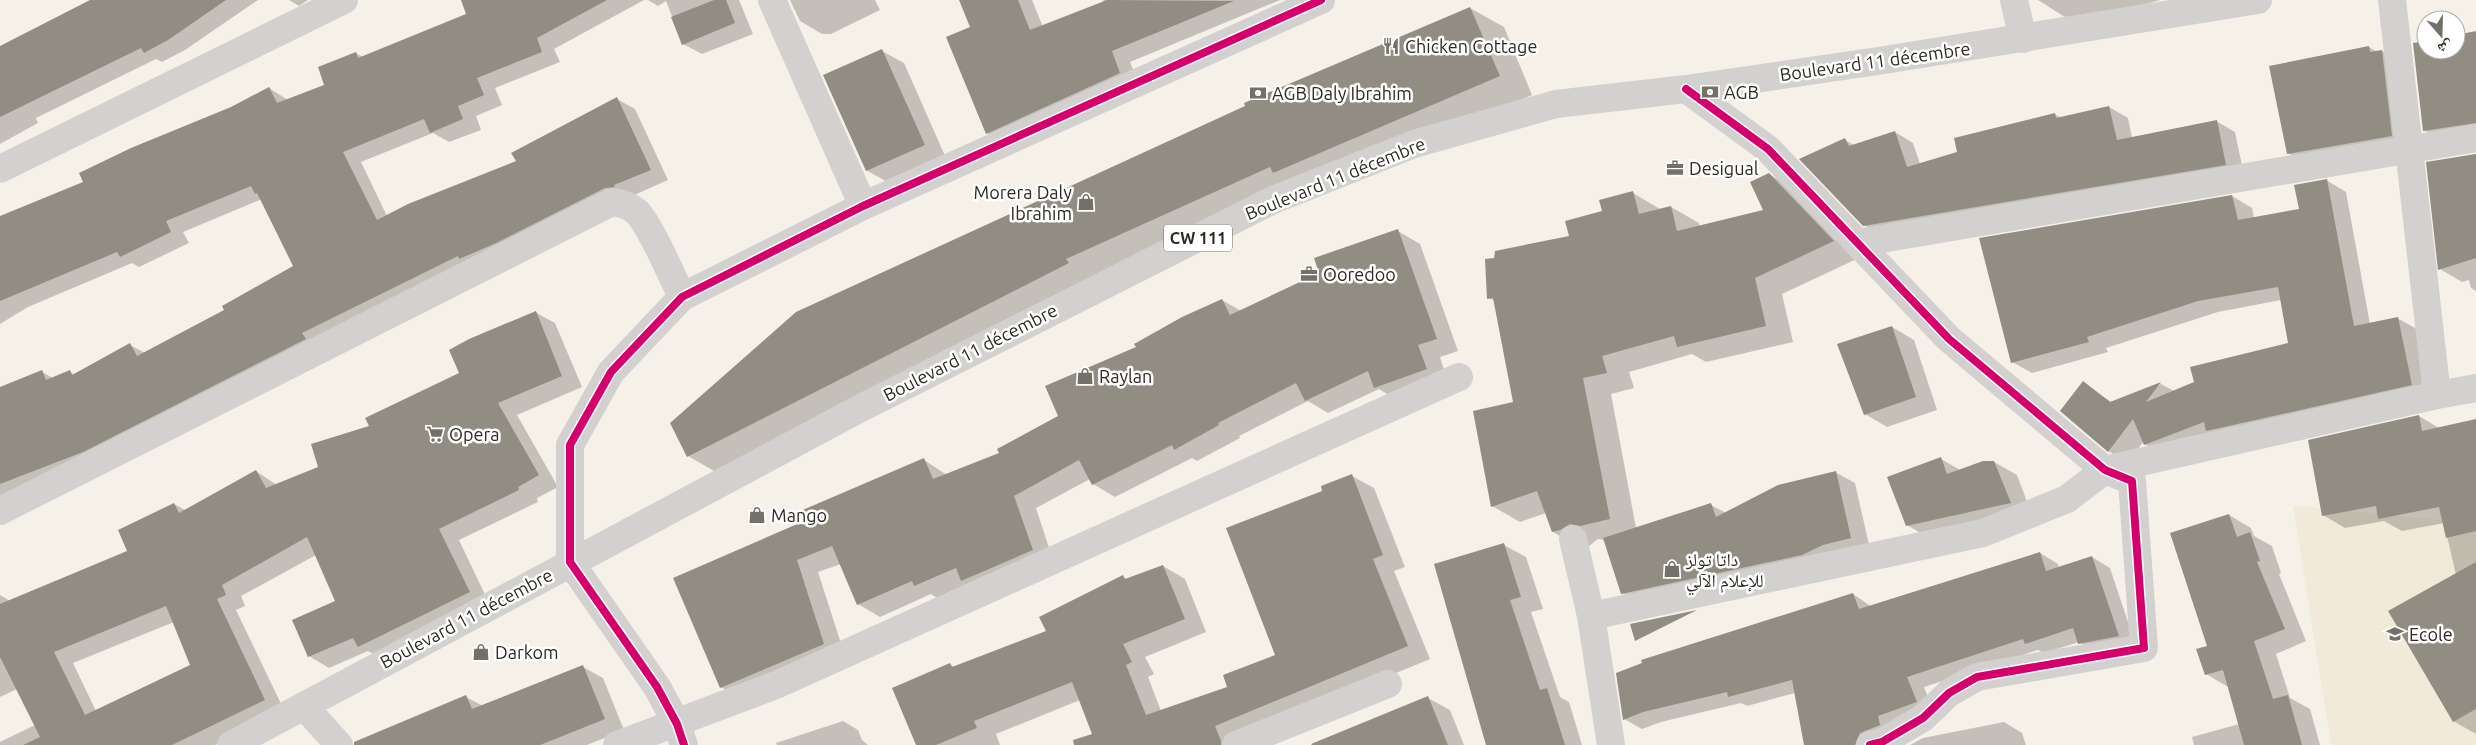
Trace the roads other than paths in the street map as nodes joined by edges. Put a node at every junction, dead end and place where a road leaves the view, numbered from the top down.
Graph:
1 (344, 0) edge
2 (772, 0) edge
3 (1321, 0) edge
4 (2014, 0) edge
5 (2258, 0) edge
6 (2392, 0) edge
7 (2023, 39) junction
8 (1686, 89) junction
9 (2476, 138) edge
10 (2407, 150) junction
11 (0, 169) edge
12 (863, 206) junction
13 (1857, 243) junction
14 (682, 297) junction
15 (1459, 377) dead end
16 (2476, 388) edge
17 (2437, 395) junction
18 (2105, 470) junction
19 (0, 511) edge
20 (1573, 539) dead end
21 (570, 562) junction
22 (1590, 616) junction
23 (1388, 684) dead end
24 (304, 706) junction
25 (680, 734) edge
26 (231, 745) edge
27 (339, 745) edge
28 (617, 745) edge
29 (1236, 745) edge
30 (1611, 745) edge
31 (1870, 745) edge

1 - 11 street
2 - 12 street
3 - 12 street
4 - 7 street
5 - 7 street, Boulevard 11 décembre / CW 111
6 - 10 street
7 - 8 street, Boulevard 11 décembre / CW 111
8 - 13 street
8 - 21 street, Boulevard 11 décembre / CW 111
9 - 10 street
10 - 13 street
10 - 17 street
12 - 14 street
13 - 18 street
14 - 19 street
14 - 21 street
15 - 25 street
16 - 17 street
17 - 18 street
18 - 22 street
18 - 31 street
20 - 22 street
21 - 24 street, Boulevard 11 décembre / CW 111
21 - 25 street
22 - 30 street
23 - 29 street
24 - 26 street, Boulevard 11 décembre / CW 111
24 - 27 street
25 - 28 street

